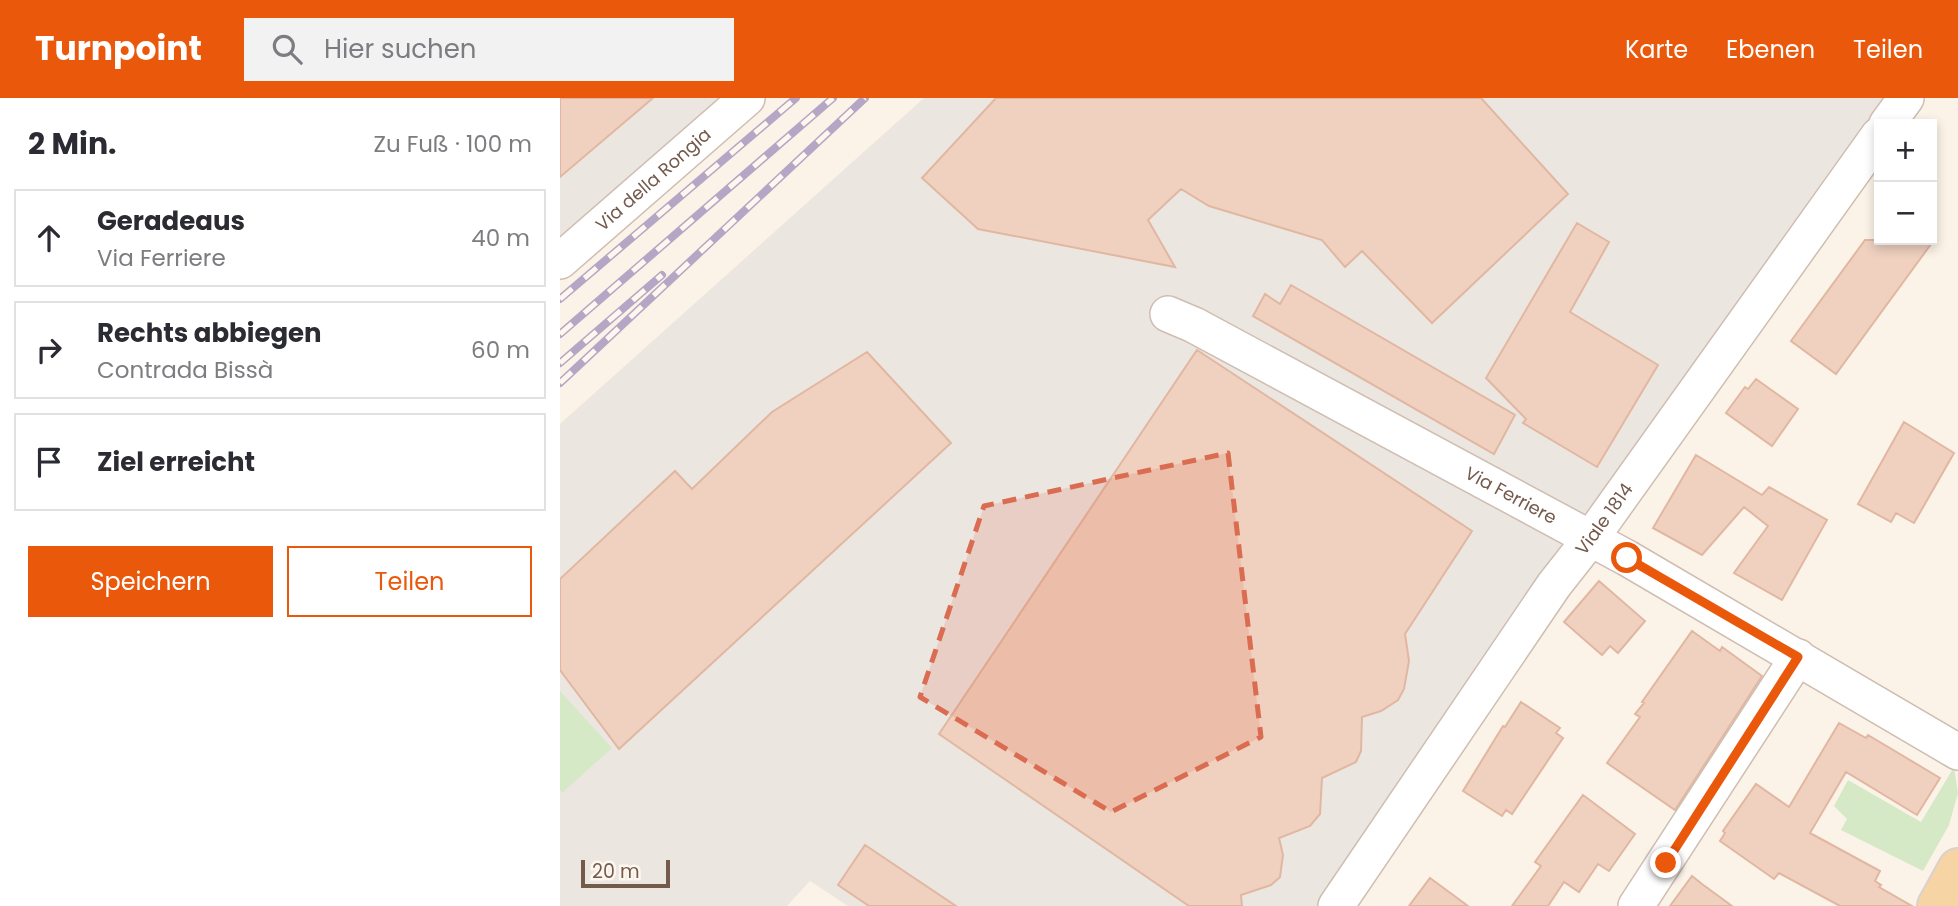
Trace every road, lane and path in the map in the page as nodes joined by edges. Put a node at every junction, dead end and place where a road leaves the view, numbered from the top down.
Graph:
1 (747, 98) edge
2 (1906, 98) edge
3 (1891, 119) edge
4 (1874, 142) edge
5 (560, 261) edge
6 (1168, 314) dead end
7 (1591, 538) junction
8 (1798, 657) junction
9 (1958, 751) edge
10 (1958, 868) edge
11 (1336, 906) edge
12 (1636, 906) edge
13 (1937, 906) edge

1 - 5 street, Via della Rongia
2 - 3 street
4 - 7 street, Viale 1814
6 - 7 street, Via Ferriere
7 - 8 street, Via Ferriere
7 - 11 street, Viale 1814
8 - 9 street, Via Ferriere
8 - 12 street
10 - 13 main road

